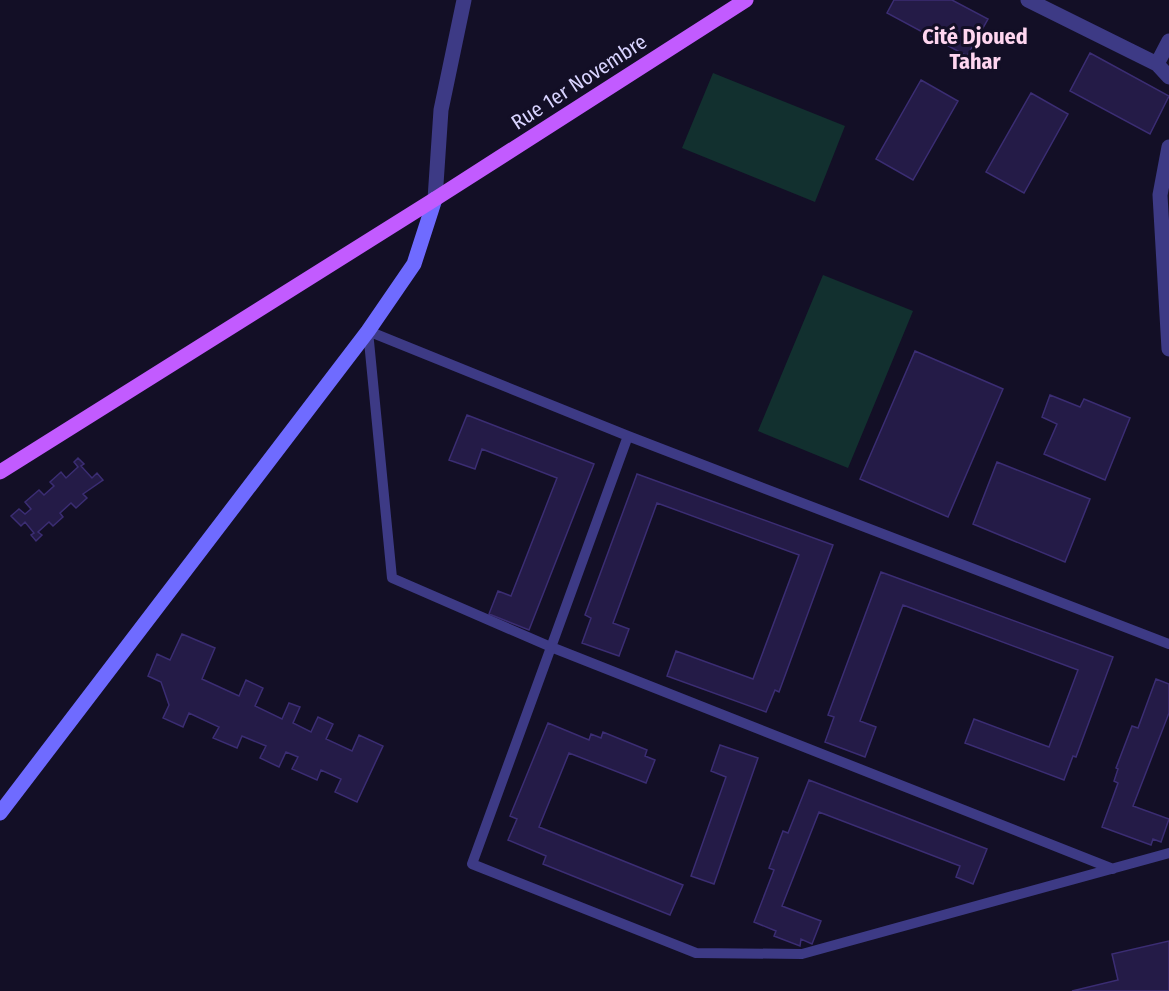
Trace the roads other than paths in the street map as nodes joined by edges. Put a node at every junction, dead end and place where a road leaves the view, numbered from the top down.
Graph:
1 (464, 0) edge
2 (746, 0) edge
3 (1028, 0) edge
4 (1169, 40) edge
5 (1157, 64) junction
6 (1169, 77) edge
7 (1169, 147) edge
8 (435, 199) junction
9 (368, 331) junction
10 (1169, 349) edge
11 (628, 436) junction
12 (0, 472) edge
13 (1169, 644) edge
14 (550, 647) junction
15 (0, 813) edge
16 (1169, 853) edge
17 (1113, 868) junction

1 - 8 street
2 - 8 main road, Rue 1er Novembre
3 - 5 street
4 - 5 street
5 - 6 street
7 - 10 street
8 - 9 main road
8 - 12 main road, Rue 1er Novembre
9 - 11 lane
9 - 14 lane
9 - 15 main road
11 - 13 lane
11 - 14 lane
14 - 17 lane
14 - 17 lane
16 - 17 lane

